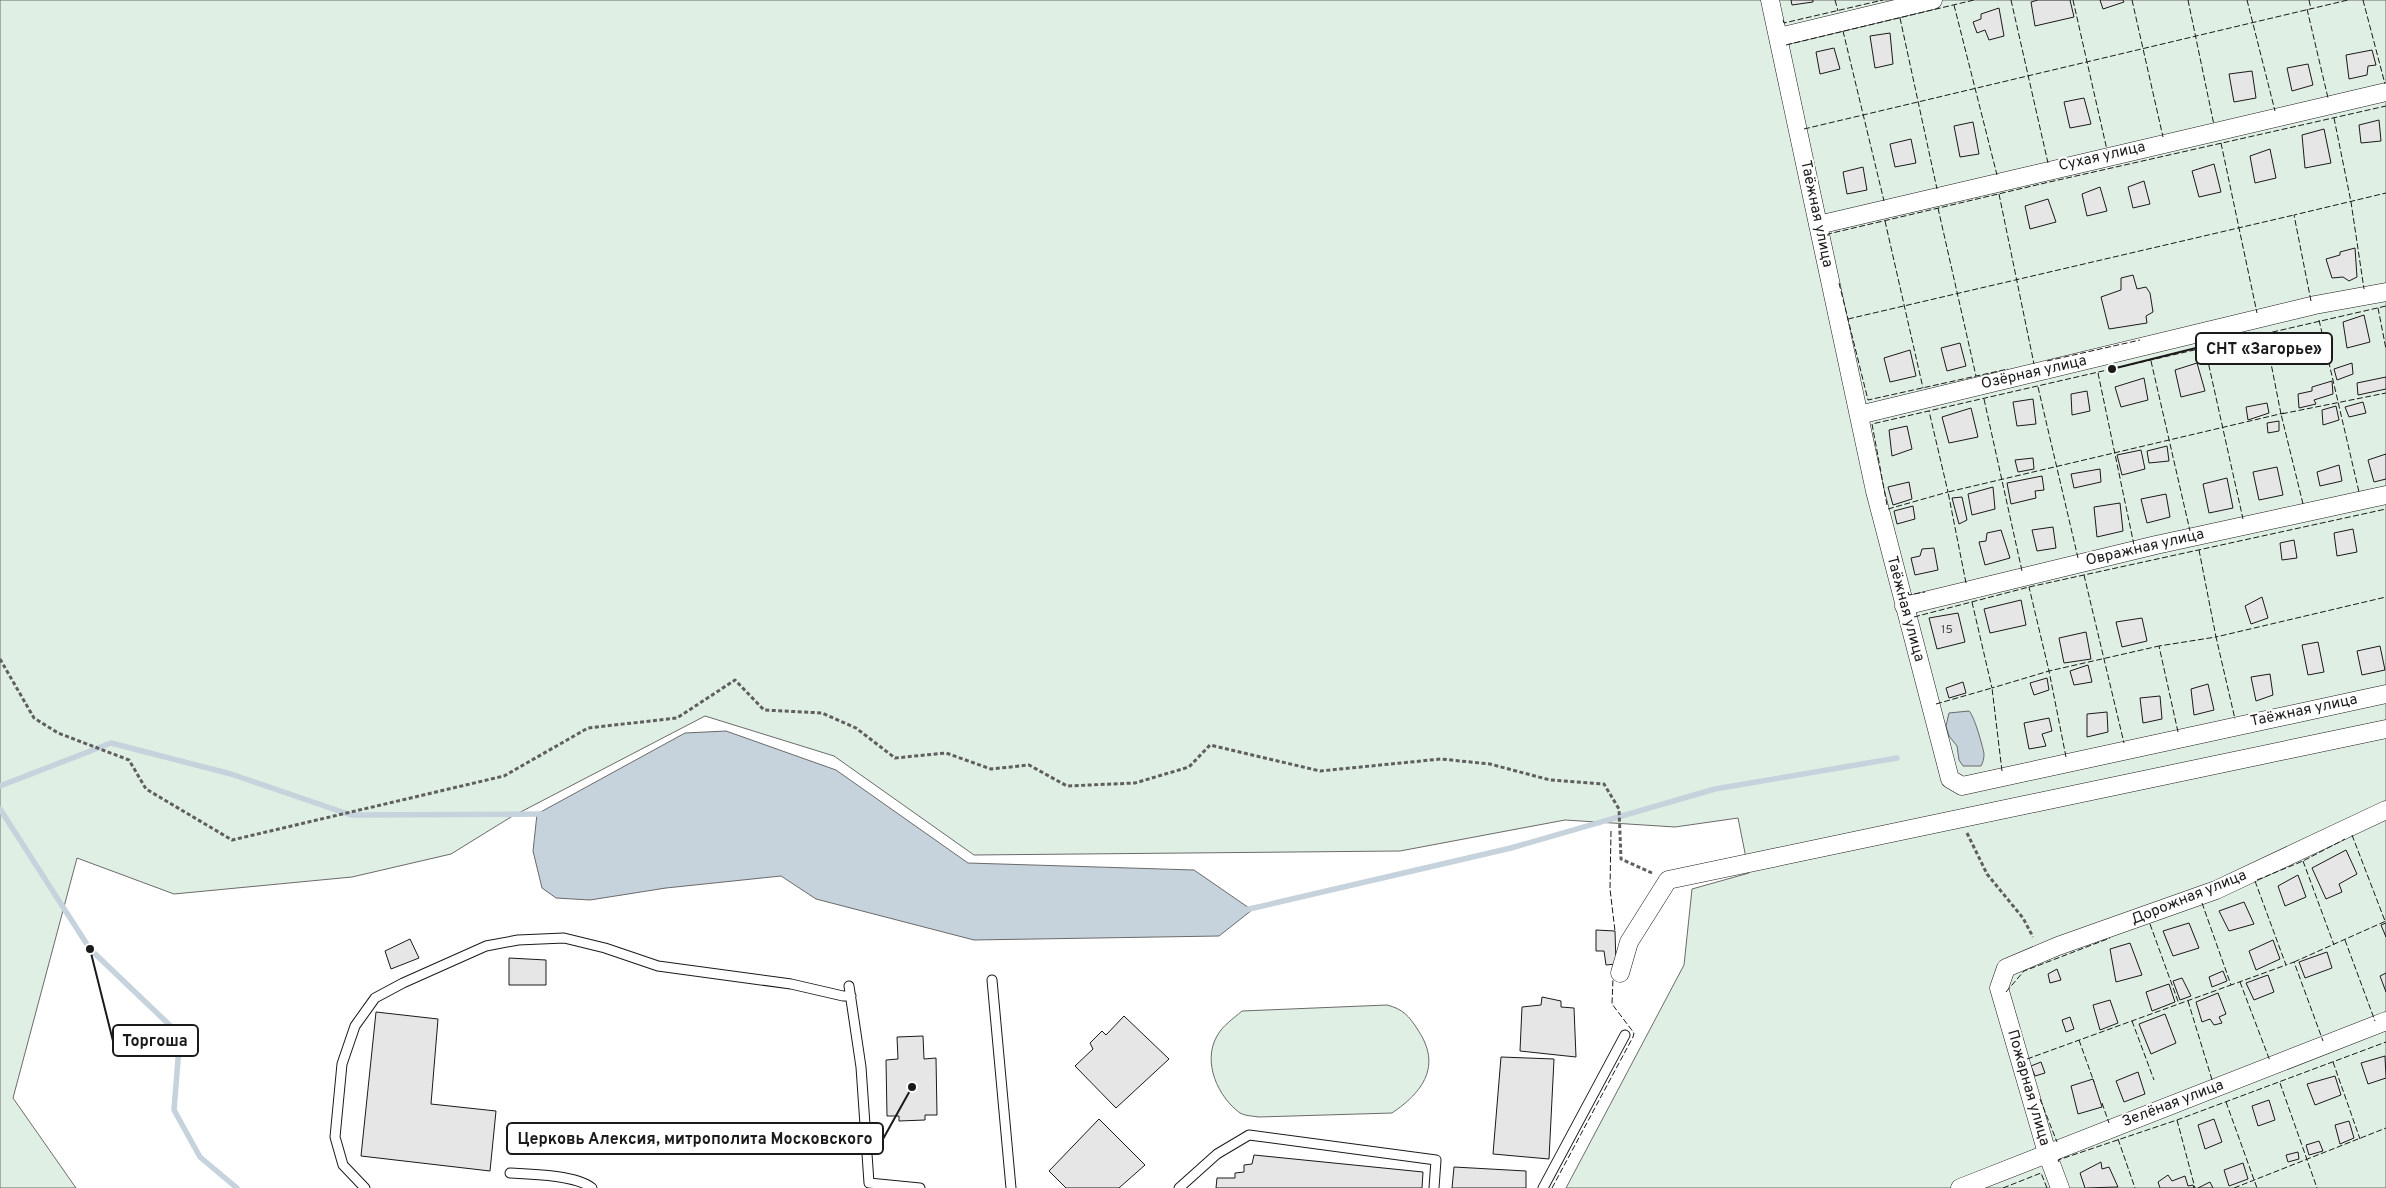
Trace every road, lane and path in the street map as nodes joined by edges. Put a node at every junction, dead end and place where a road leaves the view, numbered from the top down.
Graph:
1 (1770, 0) edge
2 (1933, 0) edge
3 (1779, 38) junction
4 (2386, 92) edge
5 (1818, 225) junction
6 (2386, 292) edge
7 (1858, 415) junction
8 (2386, 495) edge
9 (1904, 606) junction
10 (0, 659) edge
11 (2386, 694) edge
12 (2386, 729) edge
13 (2386, 810) edge
14 (1961, 818) junction
15 (1668, 880) junction
16 (2040, 954) junction
17 (1620, 973) dead end
18 (992, 980) dead end
19 (849, 986) dead end
20 (1999, 988) joint
21 (851, 996) junction
22 (2386, 1021) edge
23 (1625, 1035) dead end
24 (2047, 1153) junction
25 (510, 1173) dead end
26 (866, 1186) edge
27 (365, 1188) edge
28 (592, 1188) edge
29 (920, 1188) edge
30 (1011, 1188) edge
31 (1180, 1188) edge
32 (1434, 1188) edge
33 (1544, 1188) edge
34 (1960, 1188) edge
35 (2060, 1188) edge

1 - 3 street, Таёжная улица
2 - 3 street
3 - 5 street, Таёжная улица
4 - 5 street, Сухая улица
5 - 7 street, Таёжная улица
6 - 7 street, Озёрная улица
7 - 9 street, Таёжная улица
8 - 9 street, Овражная улица
9 - 11 street, Таёжная улица
10 - 15 path
12 - 14 street
13 - 16 street, Дорожная улица
14 - 15 street
14 - 16 path
15 - 17 street
16 - 20 street, Дорожная улица
18 - 30 lane
19 - 21 lane
20 - 24 street, Пожарная улица
21 - 26 lane
21 - 27 lane
22 - 24 street, Зелёная улица
23 - 33 lane
24 - 34 street, Зелёная улица
24 - 35 street, Пожарная улица
25 - 28 lane
26 - 29 lane
31 - 32 lane

